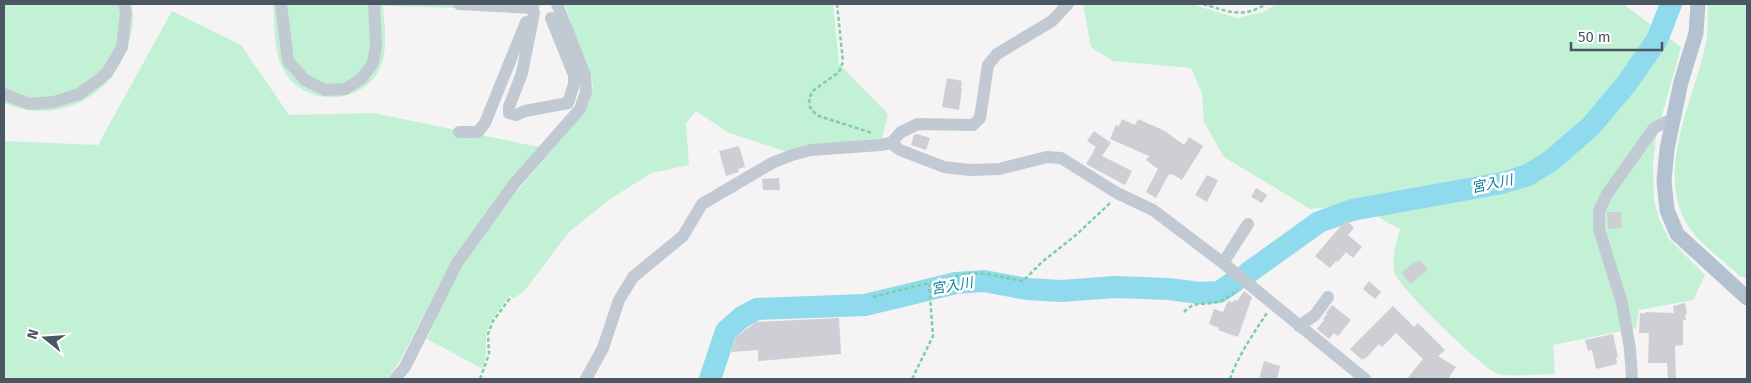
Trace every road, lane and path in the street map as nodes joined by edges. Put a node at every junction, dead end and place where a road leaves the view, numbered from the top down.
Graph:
1 (124, 4) edge
2 (281, 4) edge
3 (374, 4) edge
4 (459, 4) edge
5 (557, 4) edge
6 (837, 4) edge
7 (1068, 4) edge
8 (1203, 4) edge
9 (1266, 4) edge
10 (1698, 4) edge
11 (531, 6) edge
12 (551, 18) dead end
13 (4, 94) edge
14 (1672, 119) junction
15 (459, 132) dead end
16 (891, 143) junction
17 (1117, 193) junction
18 (1248, 224) dead end
19 (1223, 263) junction
20 (1246, 282) junction
21 (929, 284) junction
22 (1328, 296) dead end
23 (511, 297) dead end
24 (873, 297) dead end
25 (1747, 298) edge
26 (1273, 305) junction
27 (1184, 312) dead end
28 (1299, 326) junction
29 (395, 379) edge
30 (480, 379) edge
31 (586, 379) edge
32 (912, 379) edge
33 (1230, 379) edge
34 (1364, 379) edge
35 (1632, 379) edge

1 - 13 street
2 - 3 street
4 - 11 street
5 - 29 street
6 - 16 path
7 - 16 street
8 - 9 path
10 - 14 main road
11 - 12 street
11 - 15 street
14 - 25 main road
14 - 35 street
16 - 17 street
16 - 31 street
17 - 19 street
17 - 21 path
18 - 19 street
19 - 20 street
20 - 26 street
20 - 27 path
21 - 24 path
21 - 32 path
22 - 28 street
23 - 30 path
26 - 28 street
26 - 33 path
28 - 34 street

